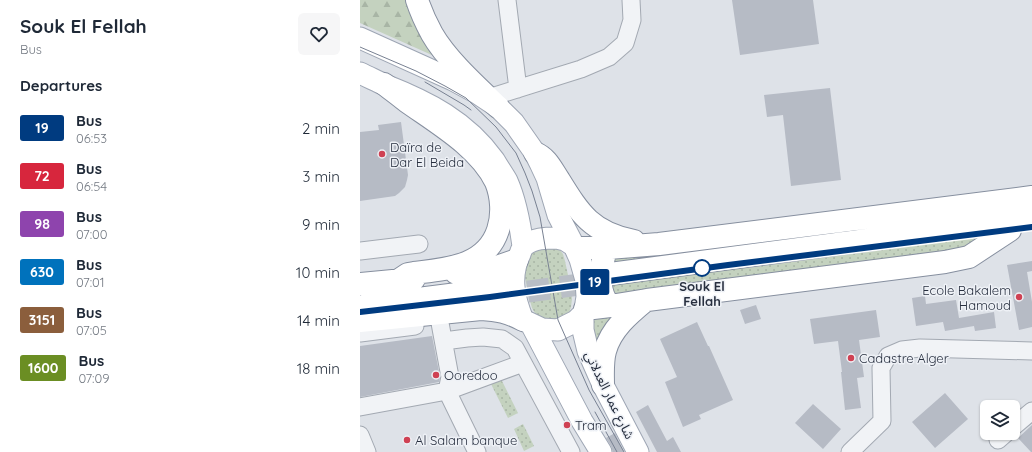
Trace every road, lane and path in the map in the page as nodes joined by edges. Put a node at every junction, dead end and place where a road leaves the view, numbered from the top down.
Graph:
1 (417, 0) edge
2 (507, 0) edge
3 (632, 0) edge
4 (360, 38) edge
5 (362, 76) edge
6 (384, 84) junction
7 (518, 89) junction
8 (493, 103) junction
9 (534, 153) junction
10 (1032, 197) edge
11 (1032, 218) edge
12 (1032, 227) edge
13 (1010, 230) junction
14 (418, 244) dead end
15 (659, 244) junction
16 (575, 247) junction
17 (608, 248) junction
18 (360, 251) edge
19 (520, 253) junction
20 (399, 280) junction
21 (360, 284) edge
22 (647, 300) junction
23 (505, 303) junction
24 (360, 306) edge
25 (610, 306) junction
26 (584, 311) junction
27 (360, 312) edge
28 (360, 321) edge
29 (440, 323) junction
30 (360, 333) edge
31 (444, 341) junction
32 (1032, 351) edge
33 (523, 363) junction
34 (603, 386) junction
35 (447, 391) junction
36 (360, 407) edge
37 (1032, 411) edge
38 (1020, 421) edge
39 (360, 435) edge
40 (367, 452) edge
41 (477, 452) edge
42 (571, 452) edge
43 (601, 452) edge
44 (638, 452) edge
45 (850, 452) edge

1 - 8 highway
2 - 7 street
3 - 7 street
4 - 8 main road, شارع عمار العدلاني
5 - 6 main road
6 - 19 main road
6 - 20 highway
7 - 8 street
8 - 9 main road, شارع عمار العدلاني
9 - 15 highway
9 - 16 main road, شارع عمار العدلاني
10 - 15 highway
11 - 13 highway
12 - 13 highway
13 - 22 highway
14 - 18 street
15 - 17 highway
16 - 17 highway
16 - 19 main road
16 - 26 main road, شارع عمار العدلاني
17 - 25 highway
19 - 23 highway
19 - 23 main road
20 - 21 highway
20 - 23 highway
22 - 25 highway
22 - 34 highway
23 - 24 highway
23 - 26 main road
23 - 27 highway
23 - 28 highway
23 - 29 street
23 - 43 main road
25 - 26 highway
26 - 34 main road, شارع عمار العدلاني
29 - 30 street
29 - 31 street
31 - 33 street
31 - 35 street
32 - 45 street
33 - 35 street
33 - 42 street
34 - 44 main road, شارع عمار العدلاني
35 - 36 street
35 - 41 street
37 - 38 street
39 - 40 street

